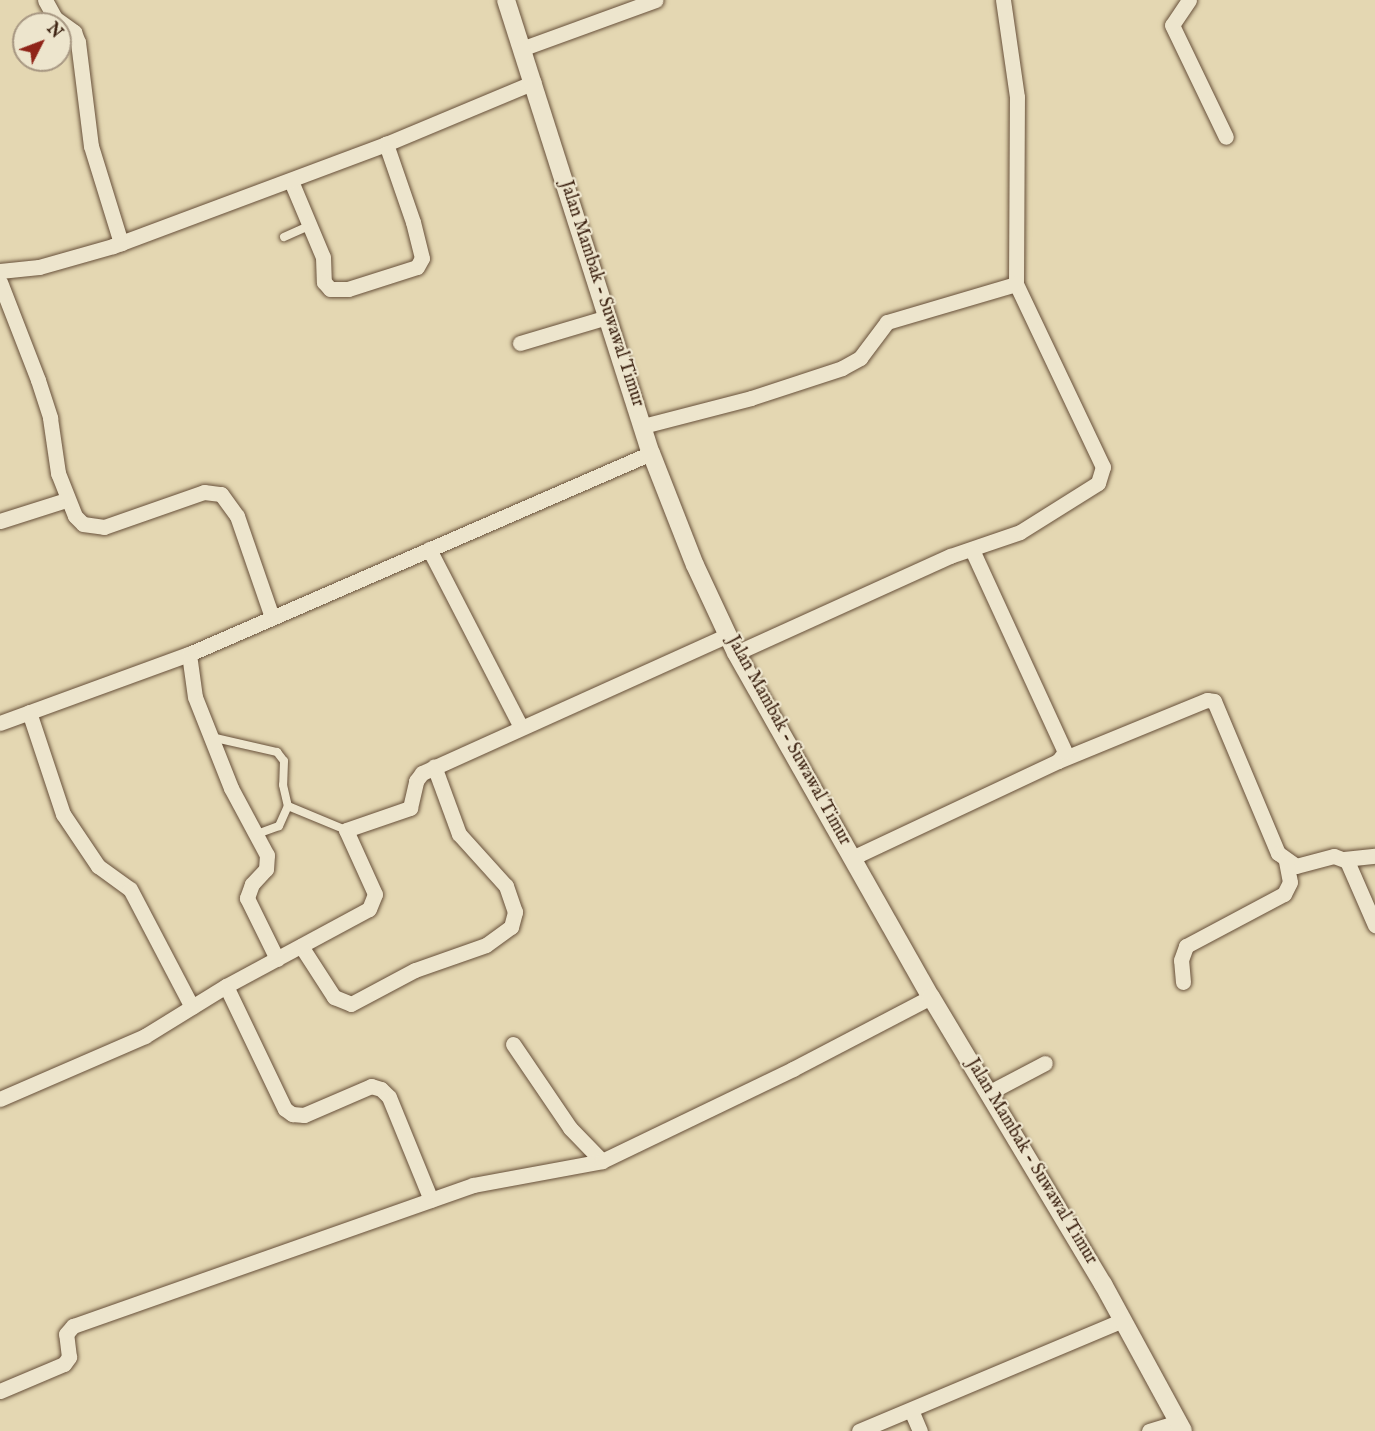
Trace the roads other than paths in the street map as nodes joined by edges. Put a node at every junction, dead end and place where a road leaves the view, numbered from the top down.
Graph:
1 (45, 0) edge
2 (506, 0) edge
3 (656, 0) edge
4 (1003, 0) edge
5 (1189, 0) edge
6 (524, 48) junction
7 (534, 82) junction
8 (1226, 137) dead end
9 (386, 144) junction
10 (291, 181) junction
11 (309, 226) junction
12 (284, 237) dead end
13 (121, 243) junction
14 (0, 271) edge
15 (0, 282) edge
16 (1016, 284) junction
17 (607, 317) junction
18 (520, 343) dead end
19 (643, 426) junction
20 (651, 453) junction
21 (66, 500) junction
22 (0, 521) edge
23 (429, 549) junction
24 (972, 550) junction
25 (272, 617) junction
26 (728, 635) junction
27 (736, 653) junction
28 (189, 654) junction
29 (29, 712) junction
30 (0, 723) edge
31 (521, 727) junction
32 (211, 736) junction
33 (1058, 761) junction
34 (434, 766) junction
35 (288, 806) junction
36 (346, 830) junction
37 (257, 834) junction
38 (1375, 856) edge
39 (854, 857) junction
40 (1344, 859) junction
41 (1286, 861) junction
42 (1375, 925) edge
43 (301, 946) junction
44 (277, 959) junction
45 (1183, 982) dead end
46 (226, 986) junction
47 (931, 997) junction
48 (192, 1007) junction
49 (513, 1044) dead end
50 (1045, 1063) dead end
51 (990, 1092) junction
52 (0, 1099) edge
53 (602, 1161) junction
54 (432, 1200) junction
55 (1123, 1320) junction
56 (0, 1391) edge
57 (911, 1410) junction
58 (1181, 1426) edge
59 (859, 1431) edge
60 (920, 1431) edge
61 (1149, 1431) edge

1 - 13 street
2 - 6 street, Jalan Mambak - Suwawal Timur
3 - 6 street
4 - 16 street
5 - 8 street
6 - 7 street, Jalan Mambak - Suwawal Timur
7 - 9 street
7 - 17 street, Jalan Mambak - Suwawal Timur
9 - 10 street
9 - 11 street
10 - 11 street
10 - 13 street
11 - 12 lane
13 - 14 street
15 - 21 street
16 - 19 street
16 - 24 street
17 - 18 street
17 - 19 street, Jalan Mambak - Suwawal Timur
19 - 20 street, Jalan Mambak - Suwawal Timur
20 - 23 street
20 - 26 street, Jalan Mambak - Suwawal Timur
21 - 22 street
21 - 25 street
23 - 25 street
23 - 31 street
24 - 27 street
24 - 33 street
25 - 28 street
26 - 27 street, Jalan Mambak - Suwawal Timur
26 - 31 street
27 - 39 street, Jalan Mambak - Suwawal Timur
28 - 29 street
28 - 32 street
29 - 30 street
29 - 48 street
31 - 34 street
32 - 35 lane
32 - 37 street
33 - 39 street
33 - 41 street
34 - 36 street
34 - 43 street
35 - 36 lane
35 - 37 lane
36 - 43 street
37 - 44 street
38 - 40 street
39 - 47 street, Jalan Mambak - Suwawal Timur
40 - 41 street
40 - 42 street
41 - 45 street
43 - 44 street
44 - 46 street
46 - 48 street
46 - 54 street
47 - 51 street, Jalan Mambak - Suwawal Timur
47 - 53 street
48 - 52 street
49 - 53 street
50 - 51 street
51 - 55 street, Jalan Mambak - Suwawal Timur
53 - 54 street
54 - 56 street
55 - 57 street
55 - 58 street, Jalan Mambak - Suwawal Timur
57 - 59 street
57 - 60 street
58 - 61 street

